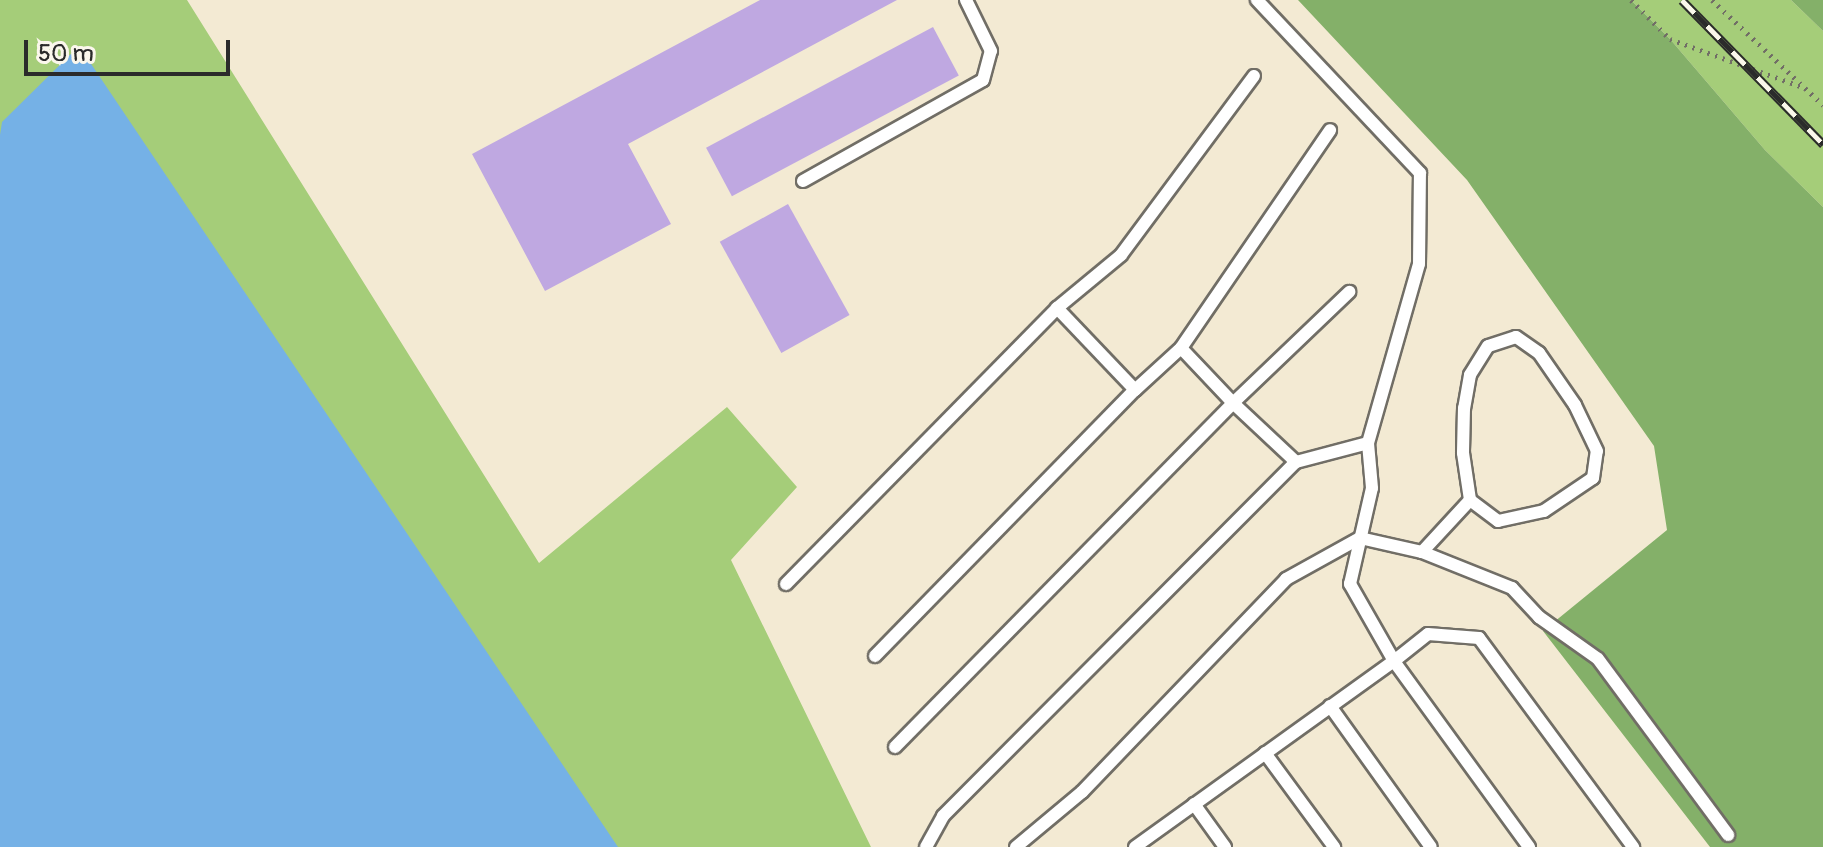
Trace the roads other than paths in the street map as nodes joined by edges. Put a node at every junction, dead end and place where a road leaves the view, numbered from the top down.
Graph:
1 (966, 0) edge
2 (1257, 0) edge
3 (1254, 76) dead end
4 (1330, 130) dead end
5 (803, 181) dead end
6 (1349, 292) dead end
7 (1057, 308) junction
8 (1181, 348) junction
9 (1135, 390) junction
10 (1233, 403) junction
11 (1368, 443) junction
12 (1296, 462) junction
13 (1470, 500) junction
14 (1360, 538) junction
15 (1422, 552) junction
16 (786, 584) dead end
17 (875, 656) dead end
18 (1394, 661) junction
19 (1330, 706) junction
20 (895, 747) dead end
21 (1265, 753) junction
22 (1194, 804) junction
23 (1728, 835) dead end
24 (926, 847) edge
25 (1016, 847) edge
26 (1135, 847) edge
27 (1225, 847) edge
28 (1334, 847) edge
29 (1431, 847) edge
30 (1529, 847) edge
31 (1633, 847) edge

1 - 5 lane
2 - 11 lane
3 - 7 lane
4 - 8 lane
6 - 10 lane
7 - 9 lane
7 - 16 lane
8 - 9 lane
8 - 10 lane
9 - 17 lane
10 - 12 lane
10 - 20 lane
11 - 12 lane
11 - 14 lane
12 - 24 lane
13 - 13 lane
13 - 15 lane
14 - 15 lane
14 - 18 lane
14 - 25 lane
15 - 23 lane
18 - 19 lane
18 - 30 lane
18 - 31 lane
19 - 21 lane
19 - 29 lane
21 - 22 lane
21 - 28 lane
22 - 26 lane
22 - 27 lane

